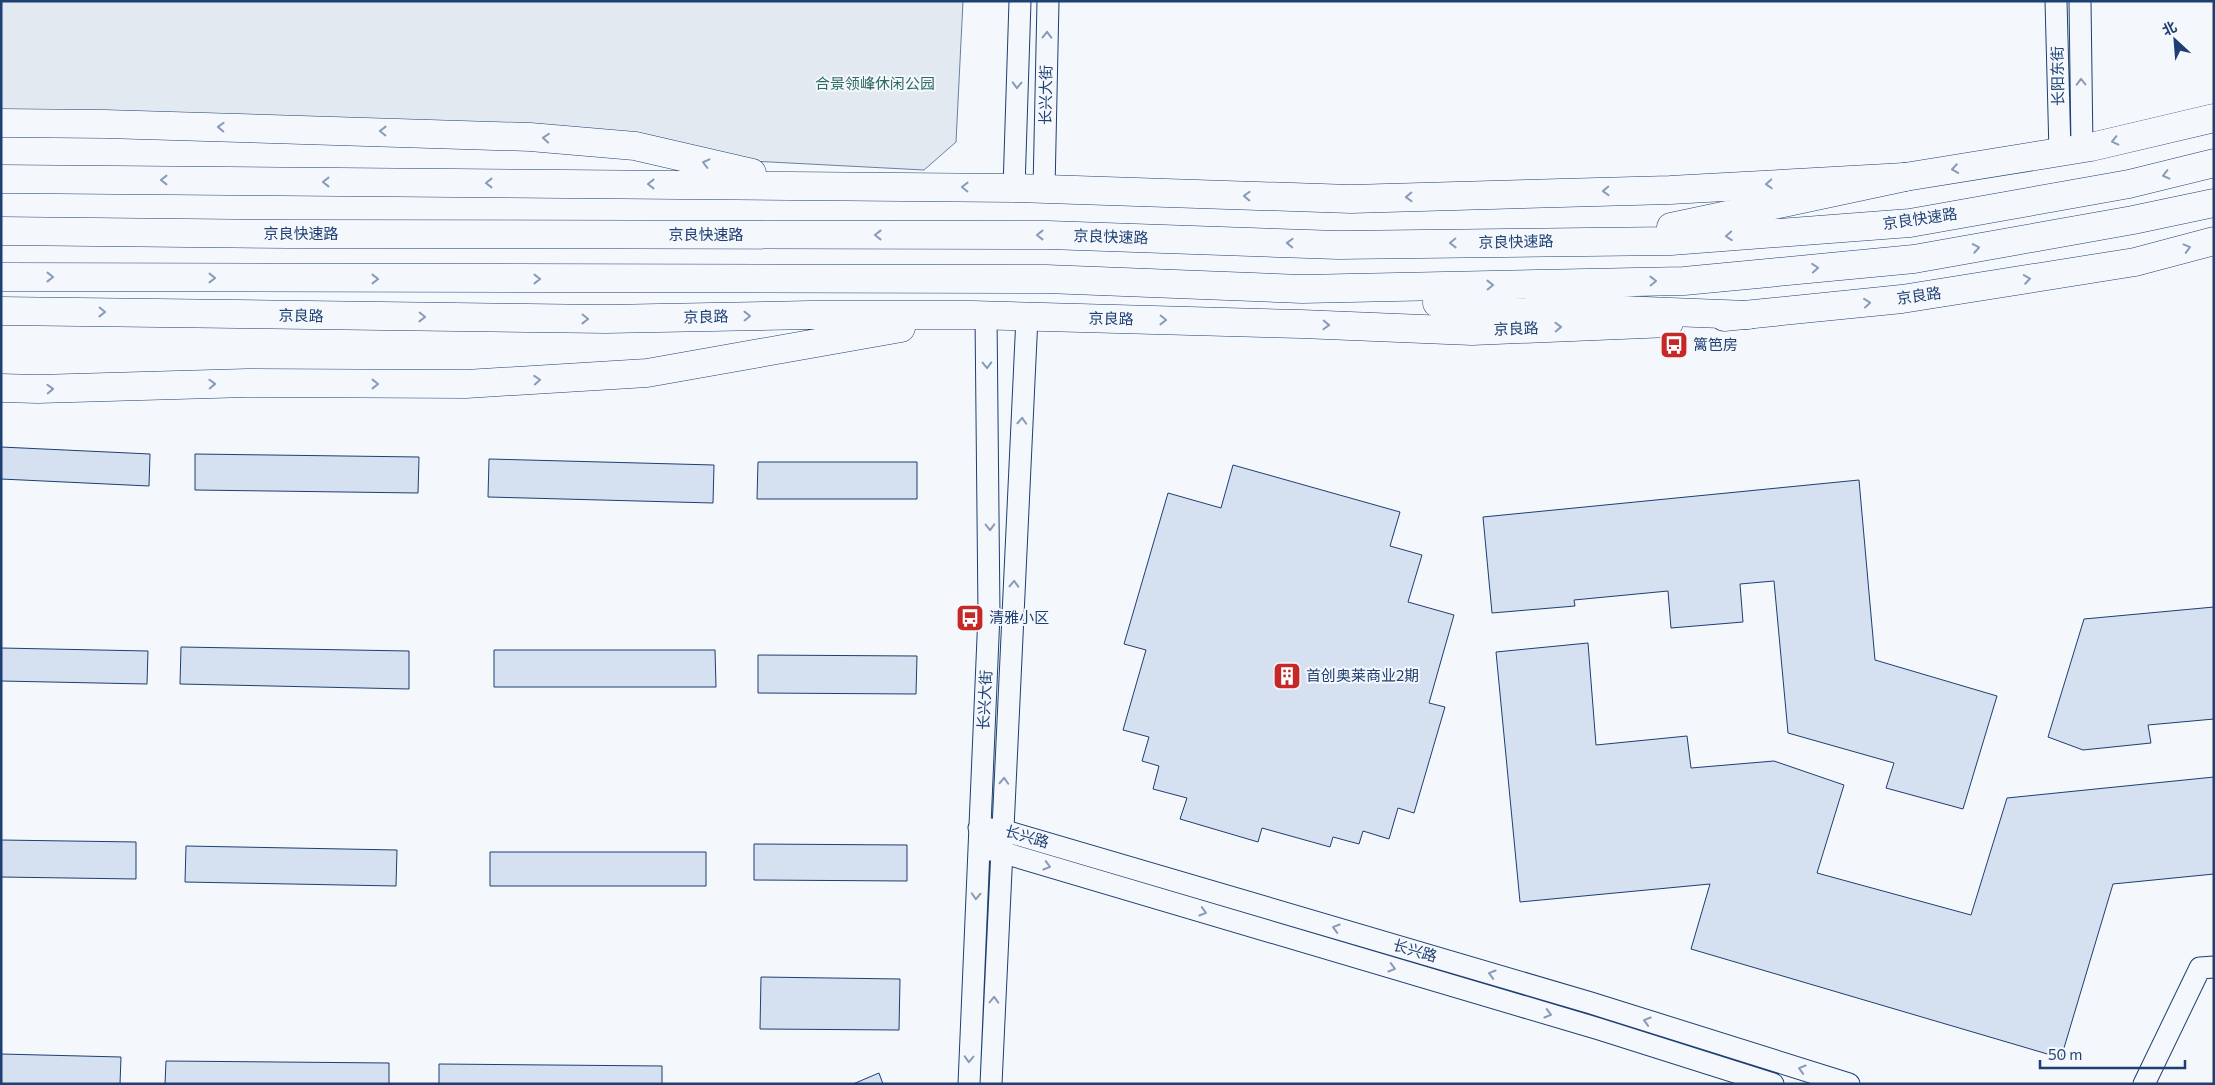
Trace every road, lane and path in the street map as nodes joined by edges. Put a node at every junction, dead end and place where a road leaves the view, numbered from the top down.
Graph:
1 (1020, 1) edge
2 (1048, 1) edge
3 (2056, 1) edge
4 (2080, 1) edge
5 (2214, 118) edge
6 (1, 123) edge
7 (2071, 150) junction
8 (2214, 163) edge
9 (1905, 177) junction
10 (1, 179) edge
11 (822, 186) junction
12 (1014, 188) junction
13 (1044, 189) junction
14 (2214, 203) edge
15 (1, 231) edge
16 (1606, 241) junction
17 (2214, 241) edge
18 (1, 277) edge
19 (1302, 289) junction
20 (1, 311) edge
21 (1748, 315) junction
22 (979, 316) junction
23 (1027, 317) junction
24 (1, 388) edge
25 (1002, 830) junction
26 (979, 838) junction
27 (1000, 852) junction
28 (2214, 967) edge
29 (968, 1084) edge
30 (991, 1084) edge
31 (1773, 1084) edge
32 (1849, 1084) edge
33 (2144, 1084) edge

1 -> 12 street, 长兴大街
13 -> 2 street, 长兴大街
3 - 7 street, 长阳东街
7 -> 4 street, 长阳东街
5 -> 7 main road
11 -> 6 main road
7 -> 9 main road
8 -> 16 main road, 京良快速路
9 -> 13 main road
9 - 16 main road
11 -> 10 main road
12 -> 11 main road
12 - 13 main road
19 -> 14 main road
16 -> 15 main road, 京良快速路
21 -> 17 main road, 京良路
18 -> 19 main road
19 - 21 main road
20 -> 22 main road, 京良路
23 -> 21 main road, 京良路
22 - 23 main road, 京良路
24 -> 22 main road
22 -> 26 street, 长兴大街
25 -> 23 street, 长兴大街
25 - 26 street, 长兴路
25 - 27 street, 长兴大街
32 -> 25 street, 长兴路
26 - 27 street, 长兴路
26 -> 29 street, 长兴大街
30 -> 27 street, 长兴大街
27 -> 31 street, 长兴路
28 - 33 street

